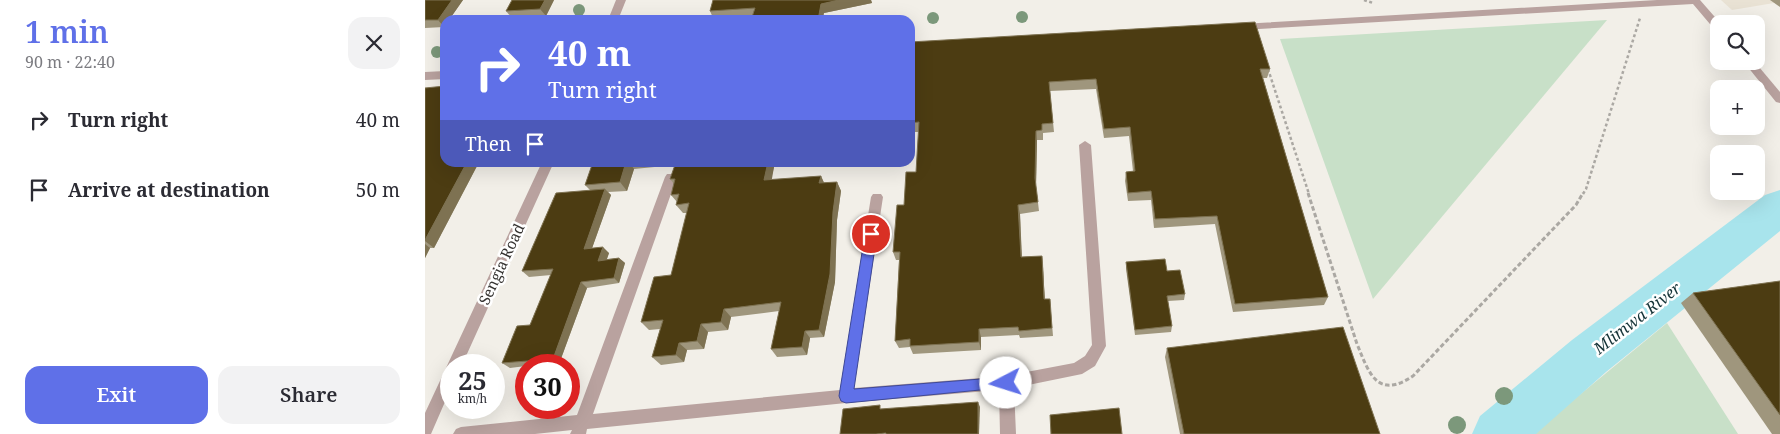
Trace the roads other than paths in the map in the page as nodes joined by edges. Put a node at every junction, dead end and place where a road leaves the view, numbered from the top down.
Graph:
1 (621, 0) edge
2 (1695, 0) edge
3 (615, 15) edge
4 (1710, 18) edge
5 (1232, 28) edge
6 (1755, 70) edge
7 (440, 75) edge
8 (425, 76) edge
9 (1780, 99) edge
10 (1085, 145) dead end
11 (546, 167) edge
12 (671, 177) edge
13 (877, 198) dead end
14 (460, 354) edge
15 (1006, 383) junction
16 (846, 396) junction
17 (440, 397) edge
18 (580, 428) edge
19 (425, 430) edge
20 (461, 434) edge
21 (1008, 434) edge

1 - 3 street
2 - 4 street
2 - 5 street
6 - 9 street
7 - 8 street
10 - 15 street
11 - 14 street, Sengia Road
12 - 18 street
13 - 16 street
15 - 16 street
15 - 21 street
16 - 18 street
17 - 19 street
18 - 20 street

